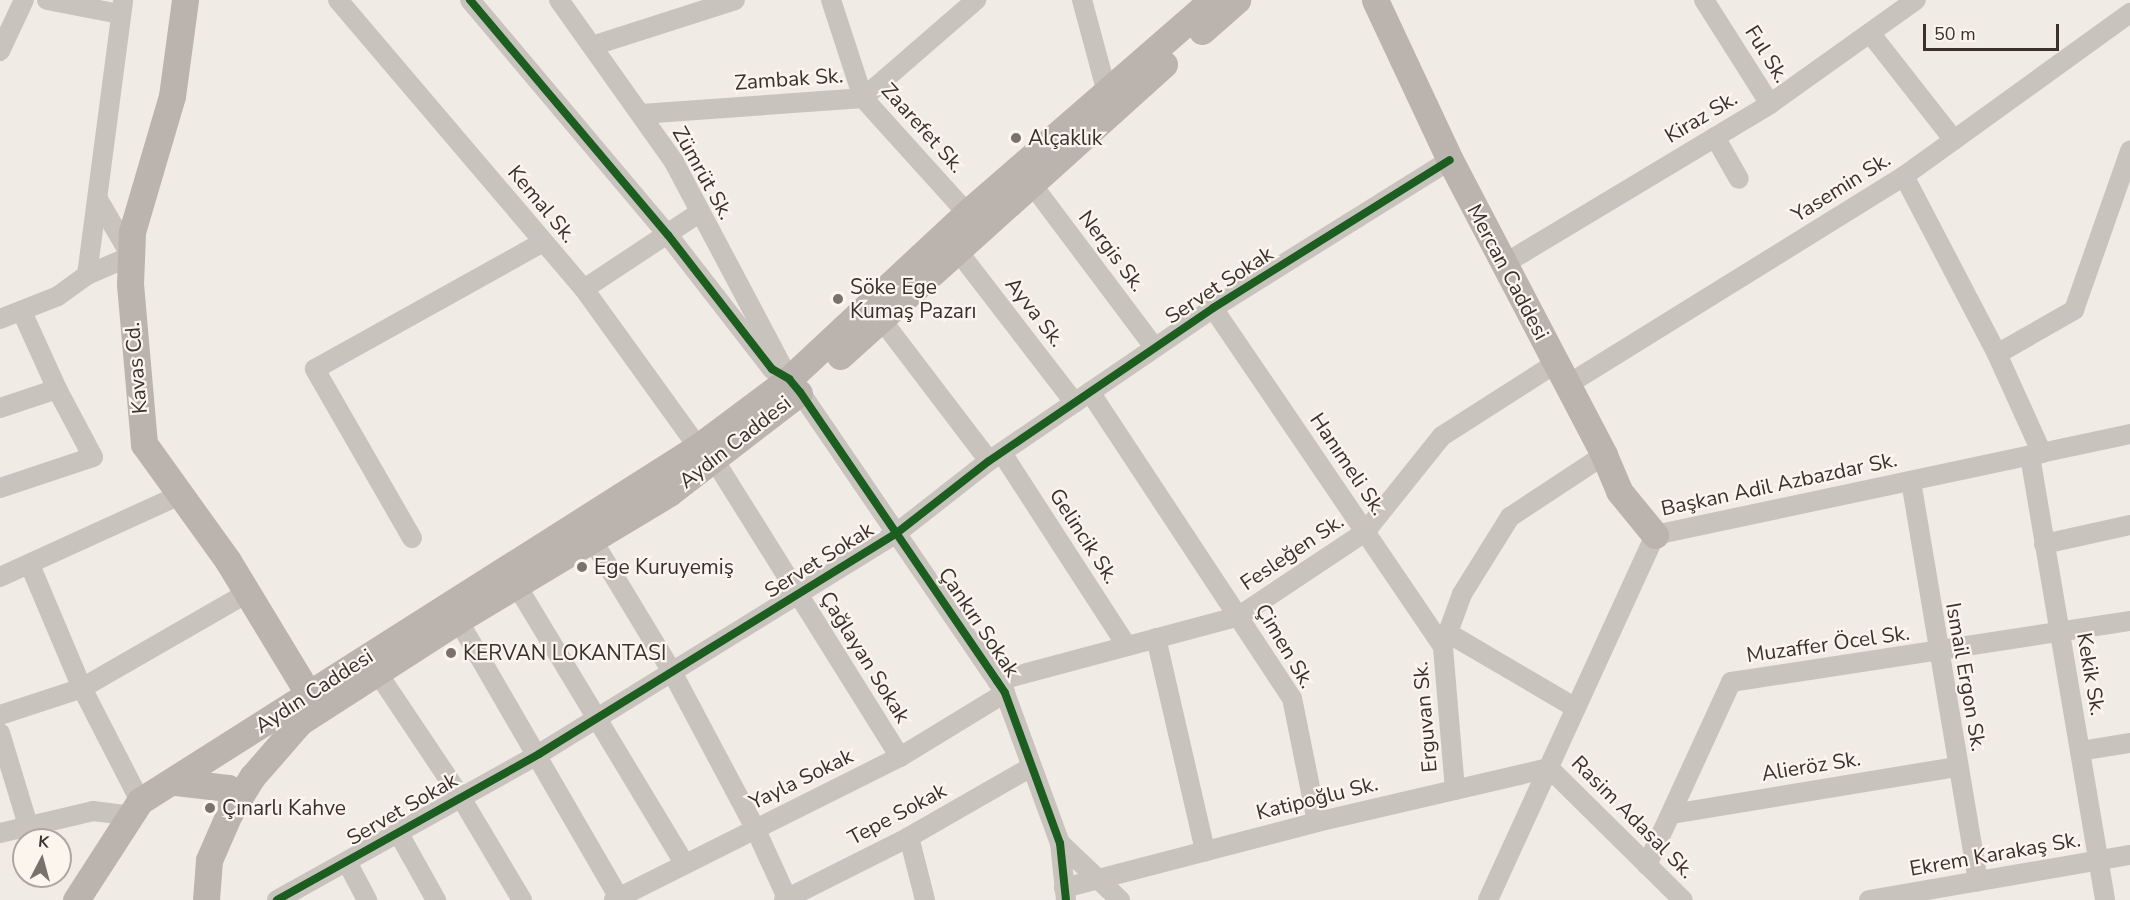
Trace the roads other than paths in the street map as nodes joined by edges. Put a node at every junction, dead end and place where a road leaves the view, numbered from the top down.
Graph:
1 (24, 0) edge
2 (47, 0) edge
3 (186, 0) edge
4 (338, 0) edge
5 (470, 0) edge
6 (559, 0) edge
7 (735, 0) edge
8 (831, 0) edge
9 (976, 0) edge
10 (1082, 0) edge
11 (1212, 0) edge
12 (1237, 0) edge
13 (1375, 0) edge
14 (1704, 0) edge
15 (1916, 0) edge
16 (121, 7) edge
17 (2130, 13) edge
18 (1870, 33) junction
19 (592, 46) junction
20 (0, 51) edge
21 (1106, 89) junction
22 (863, 98) junction
23 (1770, 104) junction
24 (641, 114) junction
25 (1715, 137) junction
26 (1954, 140) junction
27 (2130, 151) edge
28 (1450, 160) junction
29 (1904, 176) junction
30 (1739, 179) dead end
31 (1031, 183) junction
32 (99, 201) junction
33 (699, 213) junction
34 (967, 213) junction
35 (668, 235) junction
36 (543, 242) junction
37 (957, 250) junction
38 (131, 256) junction
39 (1504, 264) junction
40 (87, 275) junction
41 (584, 290) junction
42 (1213, 309) junction
43 (22, 312) junction
44 (0, 319) edge
45 (881, 319) junction
46 (1155, 348) junction
47 (1997, 354) junction
48 (1561, 374) junction
49 (794, 386) junction
50 (57, 389) junction
51 (1082, 397) junction
52 (0, 408) edge
53 (2130, 434) edge
54 (707, 454) junction
55 (2036, 454) junction
56 (1604, 455) junction
57 (996, 457) junction
58 (1911, 481) junction
59 (0, 488) edge
60 (180, 495) junction
61 (2130, 525) edge
62 (898, 532) junction
63 (1365, 532) junction
64 (1655, 535) junction
65 (412, 538) dead end
66 (591, 538) junction
67 (2044, 544) junction
68 (30, 565) junction
69 (0, 577) edge
70 (517, 586) junction
71 (247, 593) junction
72 (797, 595) junction
73 (1239, 616) junction
74 (458, 620) junction
75 (2130, 621) edge
76 (2060, 633) junction
77 (1156, 638) junction
78 (1446, 639) junction
79 (1127, 646) junction
80 (1937, 653) junction
81 (671, 670) junction
82 (379, 675) junction
83 (1001, 687) junction
84 (82, 688) junction
85 (308, 693) junction
86 (1576, 708) junction
87 (0, 715) edge
88 (597, 716) junction
89 (0, 733) edge
90 (2130, 743) edge
91 (2080, 752) junction
92 (539, 754) junction
93 (900, 757) junction
94 (1031, 767) junction
95 (1957, 767) junction
96 (1549, 768) junction
97 (176, 782) junction
98 (1455, 790) junction
99 (460, 796) junction
100 (136, 809) junction
101 (1672, 813) junction
102 (230, 814) junction
103 (1317, 822) junction
104 (28, 825) junction
105 (756, 828) junction
106 (0, 833) edge
107 (399, 834) junction
108 (909, 837) junction
109 (1060, 843) junction
110 (1205, 851) junction
111 (2130, 855) edge
112 (2098, 860) junction
113 (347, 862) junction
114 (685, 864) junction
115 (1647, 865) junction
116 (1099, 880) junction
117 (1977, 881) junction
118 (1065, 894) edge
119 (616, 899) edge
120 (786, 899) edge
121 (76, 900) edge
122 (206, 900) edge
123 (277, 900) edge
124 (367, 900) edge
125 (436, 900) edge
126 (522, 900) edge
127 (925, 900) edge
128 (1120, 900) edge
129 (1488, 900) edge
130 (1683, 900) edge
131 (1869, 900) edge
132 (2104, 900) edge

1 - 20 street
2 - 16 street
3 - 38 main road, Kavas Cd.
4 - 36 street, Kemal Sk.
5 - 35 street
6 - 19 street, Zümrüt Sk.
7 - 19 street
8 - 22 street, Zaarefet Sk.
9 - 22 street, Zambak Sk.
10 - 21 street
11 - 21 main road, Aydın Caddesi
12 - 31 main road, Aydın Caddesi
13 - 28 main road, Mercan Caddesi
14 - 23 street, Ful Sk.
15 - 18 street, Kiraz Sk.
16 - 32 street
17 - 26 street, Yasemin Sk.
18 - 23 street, Kiraz Sk.
18 - 26 street
19 - 24 street, Zümrüt Sk.
21 - 34 main road, Aydın Caddesi
22 - 24 street, Zambak Sk.
22 - 34 street, Zaarefet Sk.
23 - 25 street, Kiraz Sk.
24 - 33 street, Zümrüt Sk.
25 - 30 street
25 - 39 street, Kiraz Sk.
26 - 29 street, Yasemin Sk.
27 - 47 street
28 - 39 main road, Mercan Caddesi
28 - 42 street, Servet Sokak
29 - 47 street, Kekik Sk.
29 - 48 street, Yasemin Sk.
31 - 37 main road, Aydın Caddesi
31 - 46 street, Nergis Sk.
32 - 38 street
32 - 40 street
33 - 35 street
33 - 49 street, Zümrüt Sk.
34 - 49 main road, Aydın Caddesi
35 - 41 street
35 - 49 street
36 - 41 street, Kemal Sk.
36 - 65 street
37 - 45 main road, Aydın Caddesi
37 - 51 street, Ayva Sk.
38 - 40 street
38 - 60 main road, Kavas Cd.
39 - 48 main road, Mercan Caddesi
40 - 43 street
41 - 54 street, Kemal Sk.
42 - 46 street, Servet Sokak
42 - 63 street, Hanımeli Sk.
43 - 44 street
43 - 50 street
45 - 49 main road, Aydın Caddesi
45 - 57 street, Gelincik Sk.
46 - 51 street, Servet Sokak
47 - 55 street, Kekik Sk.
48 - 56 main road, Mercan Caddesi
48 - 63 street, Fesleğen Sk.
49 - 54 main road, Aydın Caddesi
49 - 62 street, Çankırı Sokak
50 - 52 street
50 - 59 street
51 - 57 street, Servet Sokak
51 - 73 street, Çimen Sk.
53 - 55 street, Başkan Adil Azbazdar Sk.
54 - 66 main road, Aydın Caddesi
54 - 72 street, Çağlayan Sokak
54 - 85 main road, Aydın Caddesi
55 - 58 street, Başkan Adil Azbazdar Sk.
55 - 67 street, Kekik Sk.
56 - 64 main road, Mercan Caddesi
56 - 78 street, Erguvan Sk.
57 - 62 street, Servet Sokak
57 - 79 street, Gelincik Sk.
58 - 64 street, Başkan Adil Azbazdar Sk.
58 - 80 street, Ismail Ergon Sk.
60 - 68 street
60 - 71 main road, Kavas Cd.
61 - 67 street
62 - 72 street, Servet Sokak
62 - 83 street, Çankırı Sokak
63 - 73 street, Fesleğen Sk.
63 - 78 street, Hanımeli Sk.
64 - 86 street, Başkan Adil Azbazdar Sk.
66 - 70 main road, Aydın Caddesi
66 - 81 street
67 - 76 street, Kekik Sk.
68 - 69 street
68 - 84 street
70 - 74 main road, Aydın Caddesi
70 - 88 street
71 - 84 street
71 - 85 main road, Kavas Cd.
72 - 81 street, Servet Sokak
72 - 93 street, Çağlayan Sokak
73 - 77 street, Fesleğen Sk.
73 - 103 street, Çimen Sk.
74 - 82 main road, Aydın Caddesi
74 - 92 street
75 - 76 street, Muzaffer Öcel Sk.
76 - 80 street, Muzaffer Öcel Sk.
76 - 91 street, Kekik Sk.
77 - 79 street, Fesleğen Sk.
77 - 110 street
78 - 86 street
78 - 98 street, Erguvan Sk.
79 - 83 street, Fesleğen Sk.
80 - 95 street, Ismail Ergon Sk.
80 - 101 street, Muzaffer Öcel Sk.
81 - 88 street, Servet Sokak
81 - 105 street
82 - 99 street
82 - 102 main road, Aydın Caddesi
83 - 93 street, Yayla Sokak
83 - 94 street, Çankırı Sokak
84 - 87 street
84 - 100 street
85 - 97 main road, Aydın Caddesi
86 - 96 street, Başkan Adil Azbazdar Sk.
88 - 92 street, Servet Sokak
88 - 114 street
89 - 104 street
90 - 91 street
91 - 112 street, Kekik Sk.
92 - 99 street, Servet Sokak
92 - 119 street
93 - 105 street, Yayla Sokak
94 - 108 street, Tepe Sokak
94 - 109 street, Çankırı Sokak
95 - 101 street, Alieröz Sk.
95 - 117 street, Ismail Ergon Sk.
96 - 98 street, Katipoğlu Sk.
96 - 115 street, Rasim Adasal Sk.
96 - 129 street, Başkan Adil Azbazdar Sk.
97 - 100 main road, Aydın Caddesi
97 - 102 main road
98 - 103 street, Katipoğlu Sk.
99 - 107 street, Servet Sokak
99 - 126 street
100 - 104 street
100 - 121 main road, Aydın Caddesi
101 - 115 street, Muzaffer Öcel Sk.
102 - 122 main road, Aydın Caddesi
103 - 110 street, Katipoğlu Sk.
104 - 106 street
105 - 114 street, Yayla Sokak
105 - 120 street
107 - 113 street, Servet Sokak
107 - 125 street
108 - 120 street, Tepe Sokak
108 - 127 street
109 - 116 street
109 - 118 street, Çankırı Sokak
110 - 116 street, Katipoğlu Sk.
111 - 112 street, Ekrem Karakaş Sk.
112 - 117 street, Ekrem Karakaş Sk.
112 - 132 street, Kekik Sk.
113 - 123 street, Servet Sokak
113 - 124 street
114 - 119 street, Yayla Sokak
115 - 130 street, Rasim Adasal Sk.
116 - 118 street, Katipoğlu Sk.
116 - 128 street
117 - 131 street, Ekrem Karakaş Sk.

